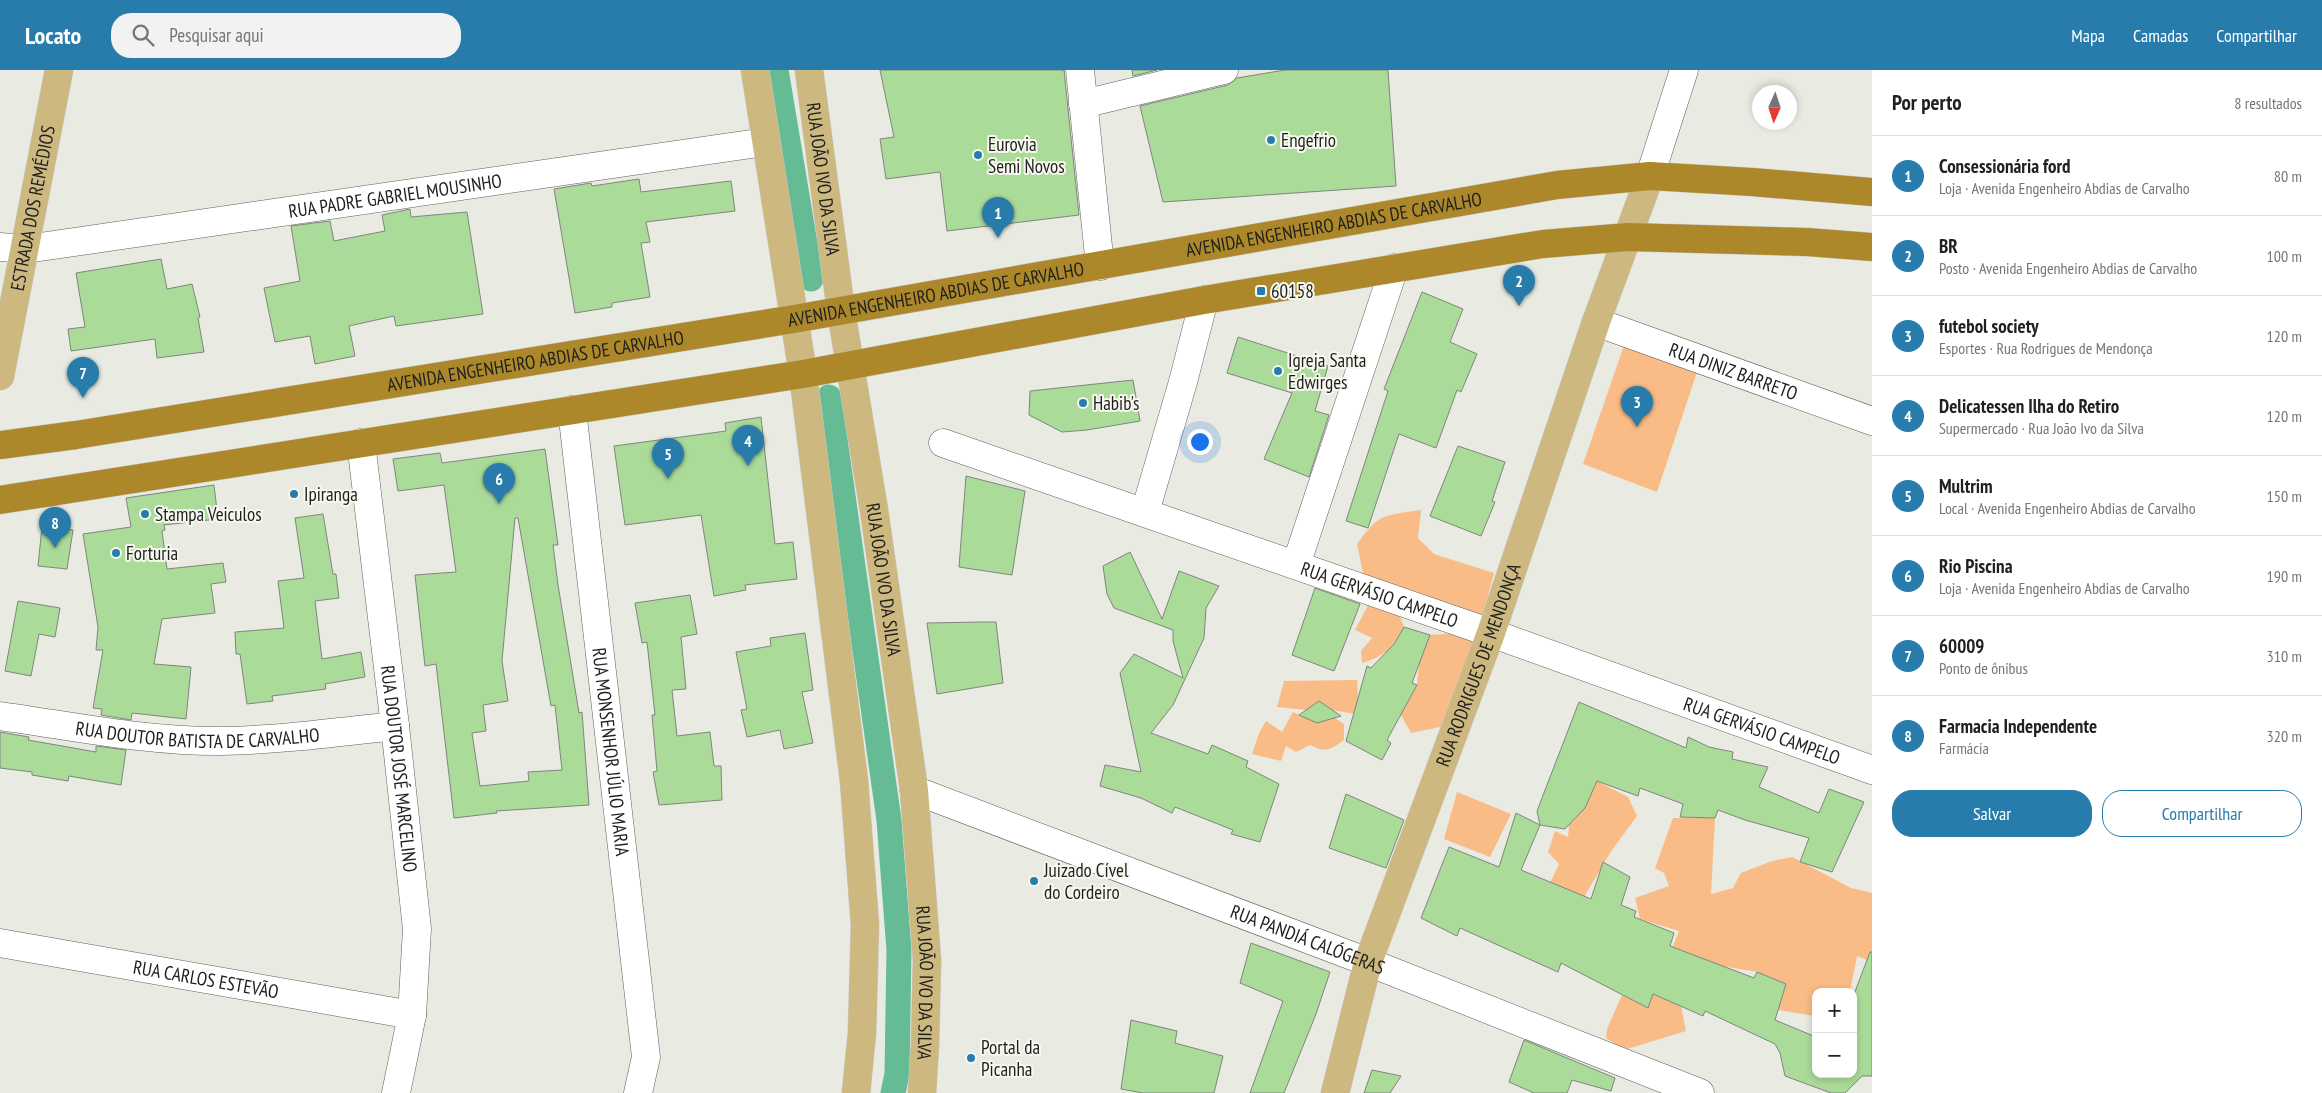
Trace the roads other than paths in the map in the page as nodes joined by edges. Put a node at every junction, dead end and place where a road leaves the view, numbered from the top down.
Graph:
1 (59, 70) edge
2 (755, 70) edge
3 (809, 70) edge
4 (1080, 70) edge
5 (1224, 70) edge
6 (1684, 70) edge
7 (1083, 104) junction
8 (765, 142) junction
9 (1650, 176) junction
10 (1872, 192) edge
11 (1628, 236) junction
12 (1872, 247) edge
13 (13, 248) edge
14 (1100, 266) junction
15 (1394, 268) junction
16 (1204, 300) junction
17 (841, 312) junction
18 (794, 320) junction
19 (1596, 322) junction
20 (851, 366) junction
21 (803, 374) junction
22 (0, 376) edge
23 (572, 410) junction
24 (1872, 421) edge
25 (361, 443) junction
26 (0, 444) edge
27 (943, 444) dead end
28 (0, 500) edge
29 (1145, 512) junction
30 (1296, 565) junction
31 (1491, 633) junction
32 (0, 716) edge
33 (395, 726) junction
34 (1872, 770) edge
35 (914, 790) junction
36 (0, 943) edge
37 (1368, 962) junction
38 (412, 1015) junction
39 (396, 1093) edge
40 (638, 1093) edge
41 (856, 1093) edge
42 (922, 1093) edge
43 (1335, 1093) edge
44 (1700, 1093) edge

1 - 13 main road, ESTRADA DOS REMÉDIOS
2 - 8 main road
3 - 17 main road, RUA JOÃO IVO DA SILVA
4 - 7 street
5 - 7 street
6 - 9 street
7 - 14 street
8 - 13 street, RUA PADRE GABRIEL MOUSINHO
8 - 18 main road
9 - 10 highway, AVENIDA ENGENHEIRO ABDIAS DE CARVALHO
9 - 11 main road, RUA RODRIGUES DE MENDONÇA
9 - 14 highway, AVENIDA ENGENHEIRO ABDIAS DE CARVALHO
11 - 12 highway
11 - 15 highway
11 - 19 main road, RUA RODRIGUES DE MENDONÇA
13 - 22 main road, ESTRADA DOS REMÉDIOS
14 - 17 highway, AVENIDA ENGENHEIRO ABDIAS DE CARVALHO
15 - 16 highway
15 - 30 street
16 - 20 highway
16 - 29 street
17 - 18 highway, AVENIDA ENGENHEIRO ABDIAS DE CARVALHO
17 - 20 main road, RUA JOÃO IVO DA SILVA
18 - 21 main road
18 - 26 highway, AVENIDA ENGENHEIRO ABDIAS DE CARVALHO
19 - 24 street, RUA DINIZ BARRETO
19 - 31 main road, RUA RODRIGUES DE MENDONÇA
20 - 21 highway
20 - 35 main road, RUA JOÃO IVO DA SILVA
21 - 23 highway
21 - 41 main road
23 - 25 highway
23 - 40 street, RUA MONSENHOR JÚLIO MARIA
25 - 28 highway
25 - 33 street, RUA DOUTOR JOSÉ MARCELINO
27 - 29 street, RUA GERVÁSIO CAMPELO
29 - 30 street, RUA GERVÁSIO CAMPELO
30 - 31 street, RUA GERVÁSIO CAMPELO
31 - 34 street, RUA GERVÁSIO CAMPELO
31 - 37 main road, RUA RODRIGUES DE MENDONÇA
32 - 33 street, RUA DOUTOR BATISTA DE CARVALHO
33 - 38 street, RUA DOUTOR JOSÉ MARCELINO
35 - 37 street, RUA PANDIÁ CALÓGERAS
35 - 42 main road, RUA JOÃO IVO DA SILVA
36 - 38 street, RUA CARLOS ESTEVÃO
37 - 43 main road, RUA RODRIGUES DE MENDONÇA
37 - 44 street, RUA PANDIÁ CALÓGERAS
38 - 39 street, RUA DOUTOR JOSÉ MARCELINO

